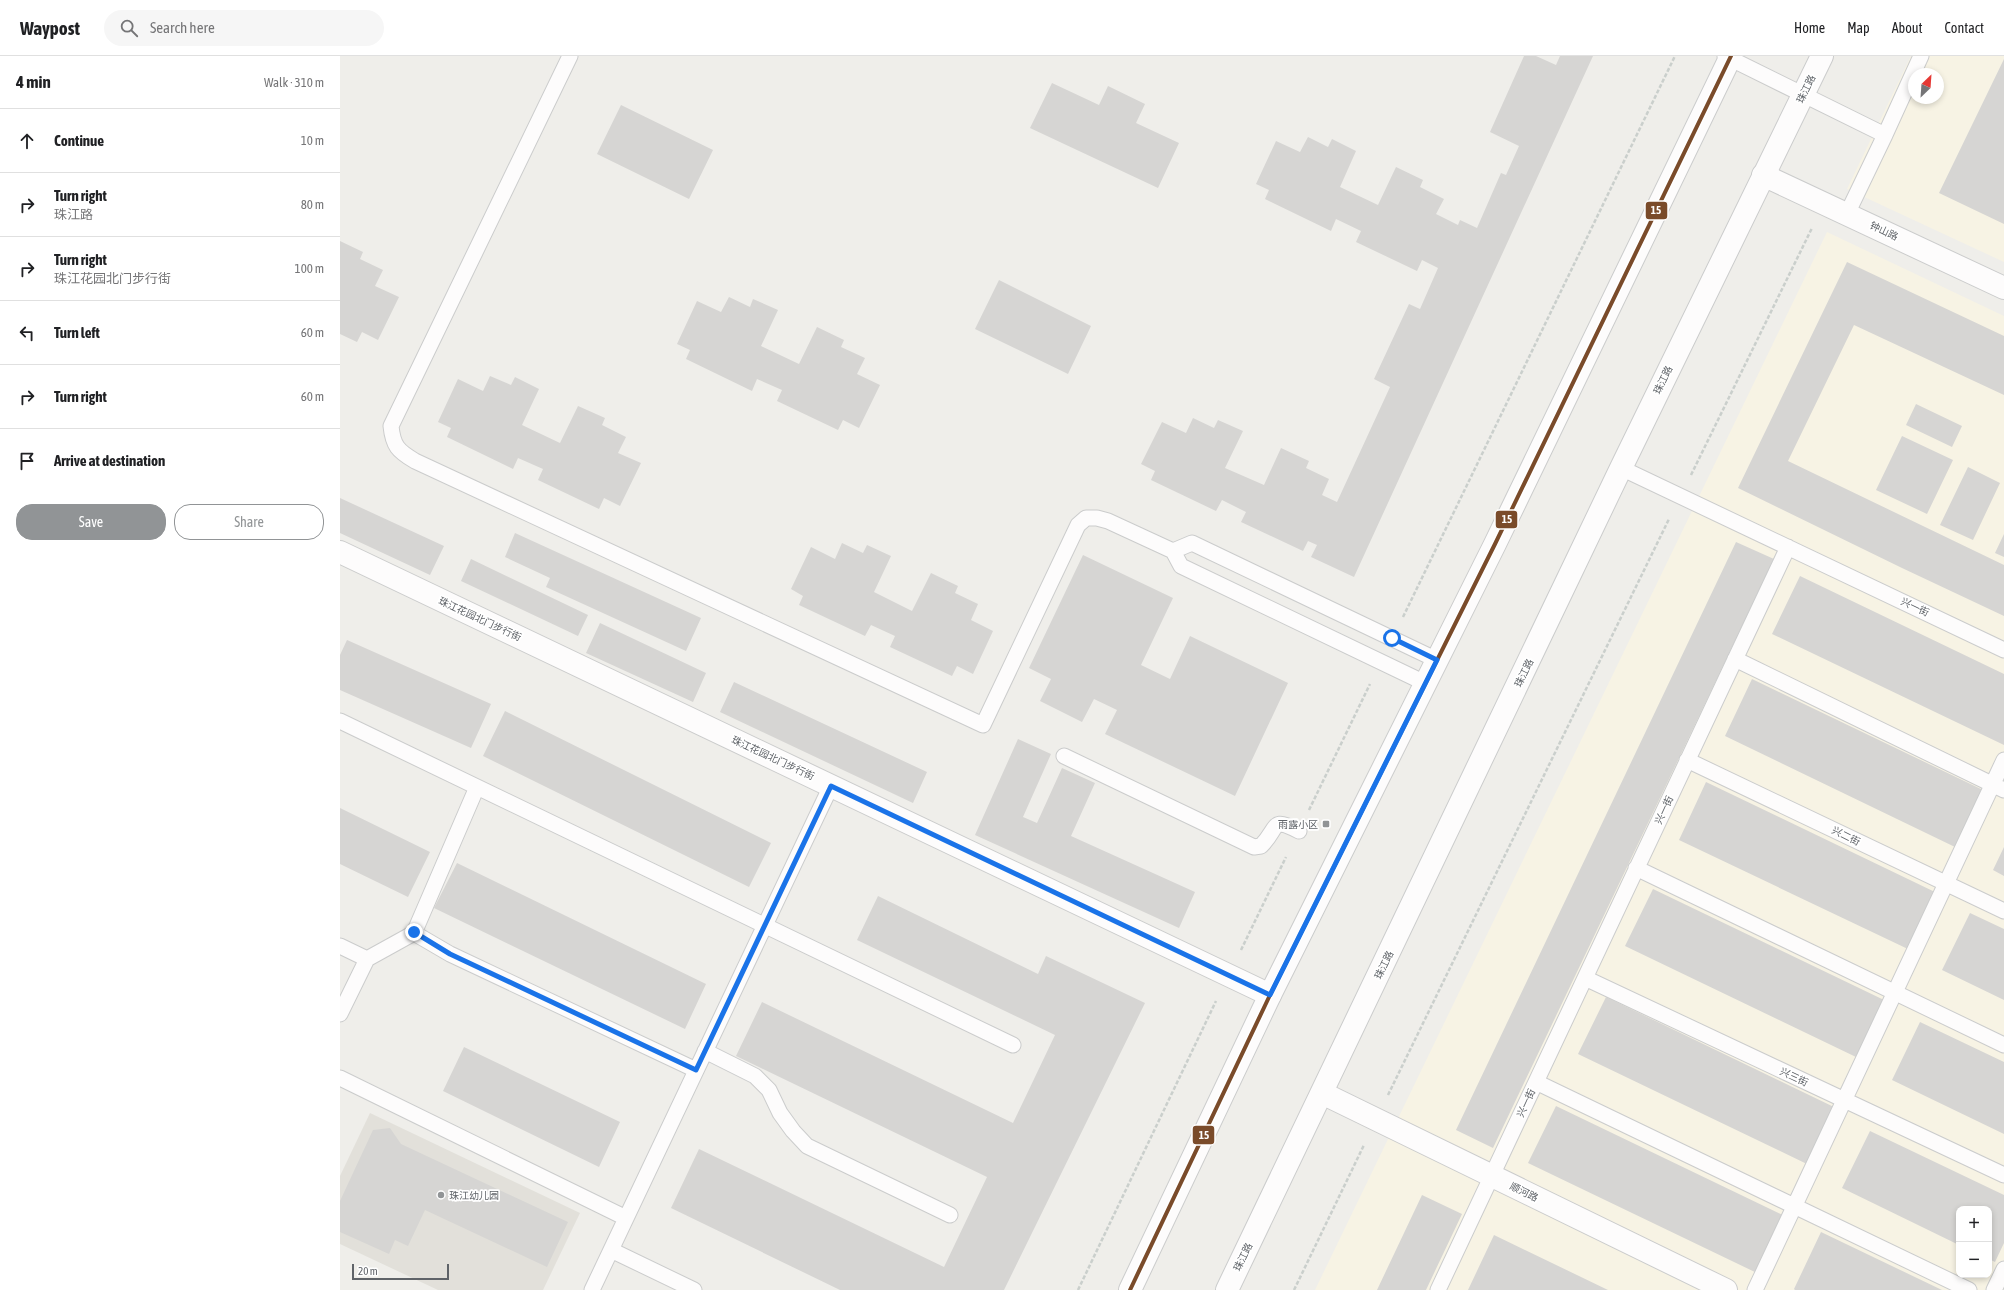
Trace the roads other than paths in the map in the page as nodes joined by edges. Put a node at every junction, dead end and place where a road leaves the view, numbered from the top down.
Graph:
1 (570, 56) edge
2 (1822, 56) edge
3 (1921, 56) edge
4 (1729, 57) edge
5 (1804, 94) junction
6 (1885, 135) junction
7 (1763, 175) junction
8 (1847, 214) junction
9 (2004, 288) edge
10 (1621, 468) junction
11 (1788, 547) junction
12 (1173, 551) junction
13 (340, 552) edge
14 (2004, 650) edge
15 (1735, 659) junction
16 (1437, 660) junction
17 (1426, 683) junction
18 (340, 721) edge
19 (1064, 756) dead end
20 (1688, 760) junction
21 (2004, 760) edge
22 (831, 786) junction
23 (477, 787) junction
24 (1998, 787) edge
25 (1299, 831) dead end
26 (1636, 868) junction
27 (1946, 883) junction
28 (2004, 911) edge
29 (765, 926) junction
30 (414, 932) junction
31 (340, 946) edge
32 (367, 959) junction
33 (1585, 978) junction
34 (1895, 992) junction
35 (1270, 995) junction
36 (340, 1014) edge
37 (1013, 1045) dead end
38 (2004, 1045) edge
39 (705, 1051) junction
40 (696, 1070) junction
41 (340, 1078) edge
42 (1536, 1082) junction
43 (1322, 1093) junction
44 (1844, 1100) junction
45 (2004, 1175) edge
46 (1492, 1176) junction
47 (1794, 1206) junction
48 (950, 1215) dead end
49 (626, 1218) junction
50 (611, 1250) junction
51 (2004, 1269) edge
52 (592, 1290) edge
53 (694, 1290) edge
54 (1130, 1290) edge
55 (1227, 1290) edge
56 (1438, 1290) edge
57 (1726, 1290) edge
58 (1755, 1290) edge
59 (1969, 1290) edge
60 (1994, 1290) edge

1 - 12 lane
2 - 5 street, 珠江路
3 - 6 lane
4 - 5 lane
4 - 16 street
5 - 6 lane
5 - 7 street, 珠江路
6 - 8 lane
7 - 8 street, 钟山路
7 - 10 street, 珠江路
8 - 9 street, 钟山路
10 - 11 lane
10 - 43 street, 珠江路
11 - 14 lane, 兴一街
11 - 15 lane, 兴一街
12 - 16 lane
12 - 17 lane
13 - 22 street, 珠江花园北门步行街
15 - 20 lane, 兴一街
15 - 24 lane
16 - 17 street
17 - 35 street
18 - 23 lane
19 - 25 lane
20 - 26 lane, 兴一街
20 - 27 lane, 兴二街
21 - 24 lane
22 - 29 lane
22 - 35 street, 珠江花园北门步行街
23 - 29 lane
23 - 30 lane
24 - 27 lane
26 - 33 lane, 兴一街
26 - 34 lane
27 - 28 lane, 兴二街
27 - 34 lane
29 - 37 lane
29 - 39 lane
30 - 32 lane
30 - 40 lane
31 - 32 lane
32 - 36 lane
33 - 42 lane, 兴一街
33 - 44 lane, 兴三街
34 - 38 lane
34 - 44 lane
35 - 54 street
39 - 40 lane
39 - 48 lane
40 - 49 lane
41 - 49 lane
42 - 46 lane, 兴一街
42 - 47 lane
43 - 46 street, 顺河路
43 - 55 street, 珠江路
44 - 45 lane, 兴三街
44 - 47 lane
46 - 56 lane, 兴一街
46 - 57 street, 顺河路
47 - 58 lane
47 - 59 lane
49 - 50 lane
50 - 52 lane
50 - 53 lane
51 - 60 lane

